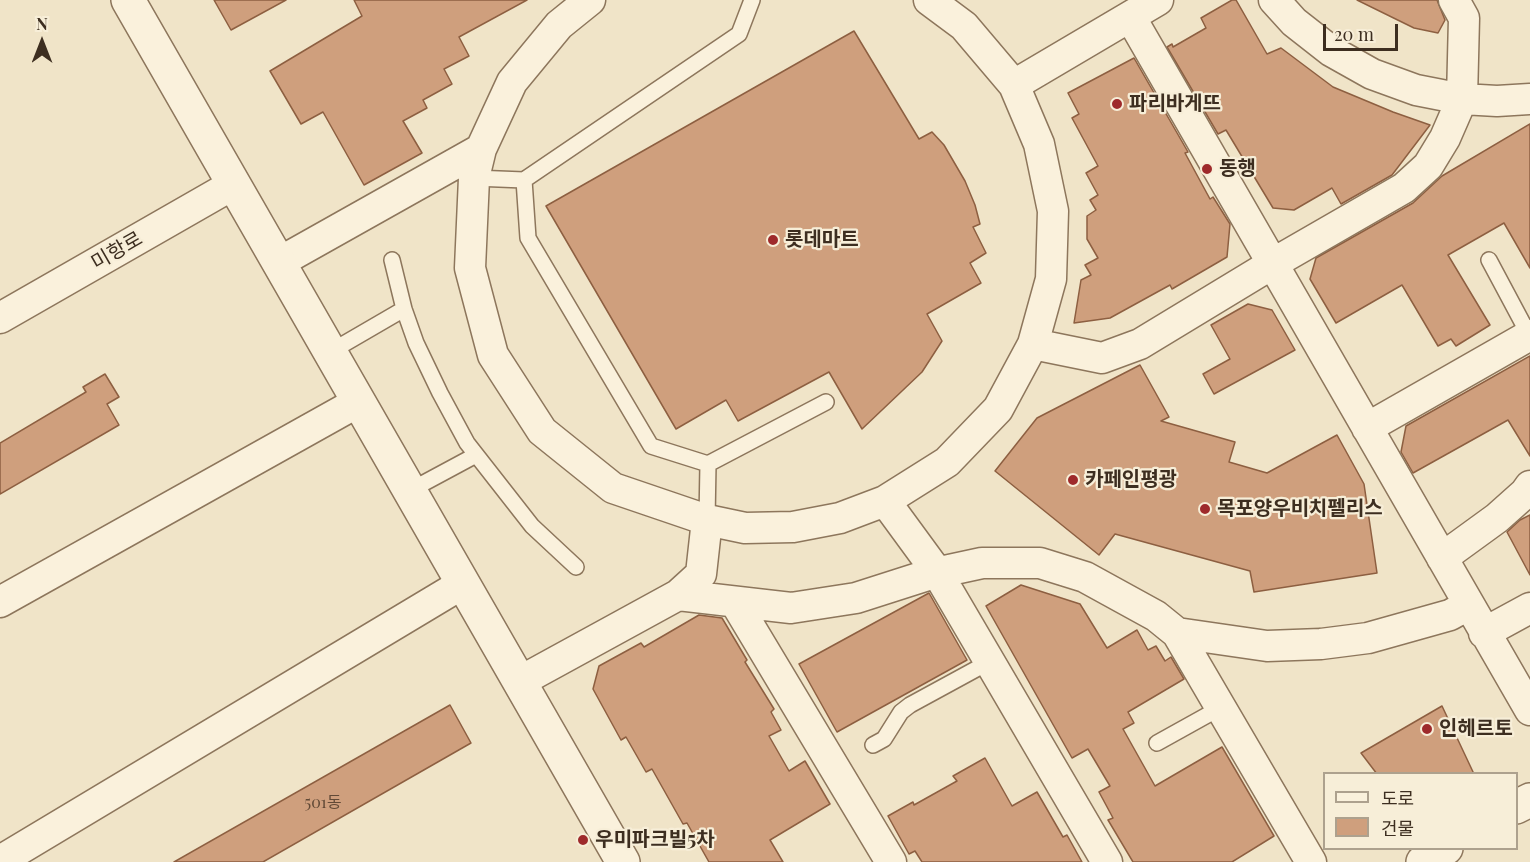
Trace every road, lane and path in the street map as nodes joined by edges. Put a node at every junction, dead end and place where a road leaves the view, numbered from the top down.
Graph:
1 (128, 0) edge
2 (590, 0) edge
3 (753, 0) edge
4 (929, 0) edge
5 (1158, 0) edge
6 (1274, 0) edge
7 (1454, 0) edge
8 (1126, 9) edge
9 (1014, 86) junction
10 (1462, 99) junction
11 (1530, 99) edge
12 (482, 149) junction
13 (474, 178) junction
14 (524, 180) junction
15 (234, 184) junction
16 (392, 260) dead end
17 (1489, 260) dead end
18 (278, 263) junction
19 (1272, 264) junction
20 (404, 309) junction
21 (0, 318) edge
22 (1530, 335) edge
23 (1033, 344) junction
24 (330, 352) junction
25 (358, 402) junction
26 (826, 402) dead end
27 (1367, 428) junction
28 (476, 455) junction
29 (708, 464) junction
30 (1530, 486) edge
31 (409, 491) junction
32 (885, 501) junction
33 (707, 520) junction
34 (1442, 558) junction
35 (576, 567) dead end
36 (938, 572) junction
37 (462, 584) junction
38 (678, 595) junction
39 (0, 602) edge
40 (735, 602) junction
41 (1468, 605) junction
42 (1530, 608) edge
43 (1177, 633) junction
44 (1484, 633) junction
45 (989, 663) junction
46 (519, 682) junction
47 (1220, 708) junction
48 (1530, 711) edge
49 (1157, 744) dead end
50 (873, 745) dead end
51 (1444, 850) edge
52 (0, 861) edge
53 (623, 862) edge
54 (891, 862) edge
55 (1107, 862) edge
56 (1311, 862) edge
57 (1423, 862) edge

1 - 15 street
2 - 12 street
3 - 14 lane
4 - 9 street
5 - 8 street
6 - 10 street
7 - 10 street
8 - 9 street
8 - 19 street
9 - 23 street
10 - 11 street
10 - 19 street
12 - 13 street
12 - 18 street
13 - 14 lane
13 - 33 street
14 - 29 lane
15 - 18 street
15 - 21 street, 미항로
16 - 20 lane
17 - 22 lane
18 - 24 street
19 - 23 street
19 - 27 street
20 - 24 lane
20 - 28 lane
22 - 27 street
23 - 32 street
24 - 25 street
25 - 31 street
25 - 39 street
26 - 29 lane
27 - 34 street
28 - 31 lane
28 - 35 lane
29 - 33 lane
30 - 34 street
31 - 37 street
32 - 33 street
32 - 36 street
33 - 38 street
34 - 41 street
36 - 40 street
36 - 43 street
36 - 45 street
37 - 46 street
37 - 52 street
38 - 40 street
38 - 46 street
40 - 54 street
41 - 43 street
41 - 44 street
42 - 44 street
43 - 47 street
44 - 48 street
45 - 50 lane
45 - 55 street
46 - 53 street
47 - 49 lane
47 - 56 street
51 - 57 street

